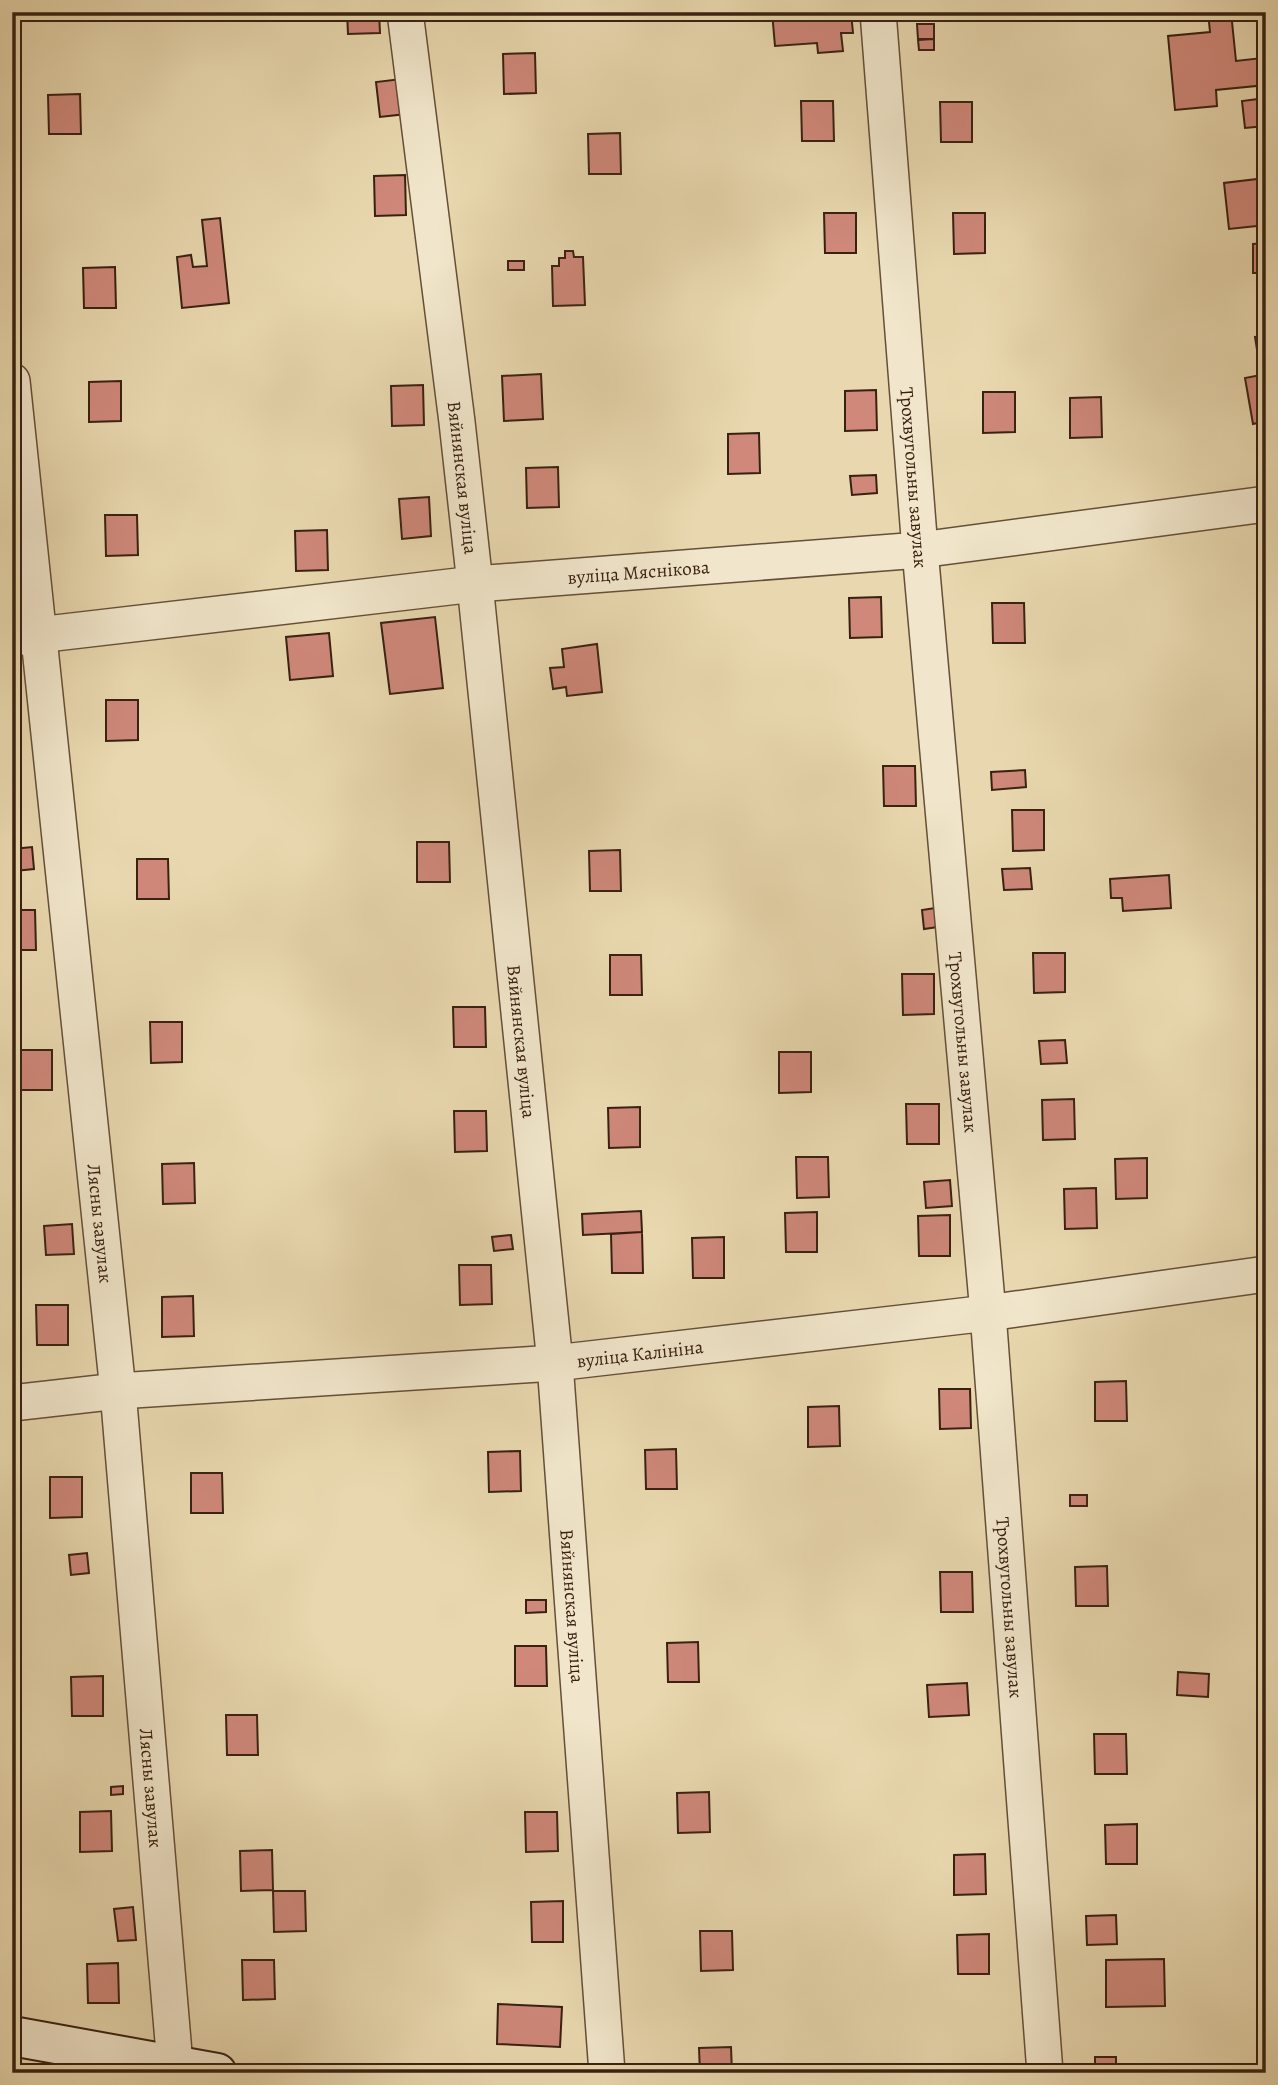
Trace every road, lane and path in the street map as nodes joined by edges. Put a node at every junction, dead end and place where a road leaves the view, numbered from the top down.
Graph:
1 (405, 12) edge
2 (878, 12) edge
3 (12, 382) edge
4 (1266, 504) edge
5 (920, 550) junction
6 (475, 584) junction
7 (26, 637) edge
8 (1266, 1274) edge
9 (988, 1313) junction
10 (555, 1363) junction
11 (118, 1391) junction
12 (12, 1403) edge
13 (12, 2036) edge
14 (172, 2069) edge
15 (217, 2073) edge
16 (607, 2073) edge
17 (1045, 2073) edge

1 - 6 street, Вяйнянская вуліца
2 - 5 street, Трохвугольны завулак
3 - 7 street, Лясны завулак
4 - 5 street, вуліца Мяснікова
5 - 6 street, вуліца Мяснікова
5 - 9 street, Трохвугольны завулак
6 - 7 street, вуліца Мяснікова
6 - 10 street, Вяйнянская вуліца
7 - 11 street, Лясны завулак
8 - 9 street, вуліца Калініна
9 - 10 street, вуліца Калініна
9 - 17 street, Трохвугольны завулак
10 - 11 street, вуліца Калініна
10 - 16 street, Вяйнянская вуліца
11 - 12 street, вуліца Калініна
11 - 14 street, Лясны завулак
13 - 14 main road
14 - 15 main road

